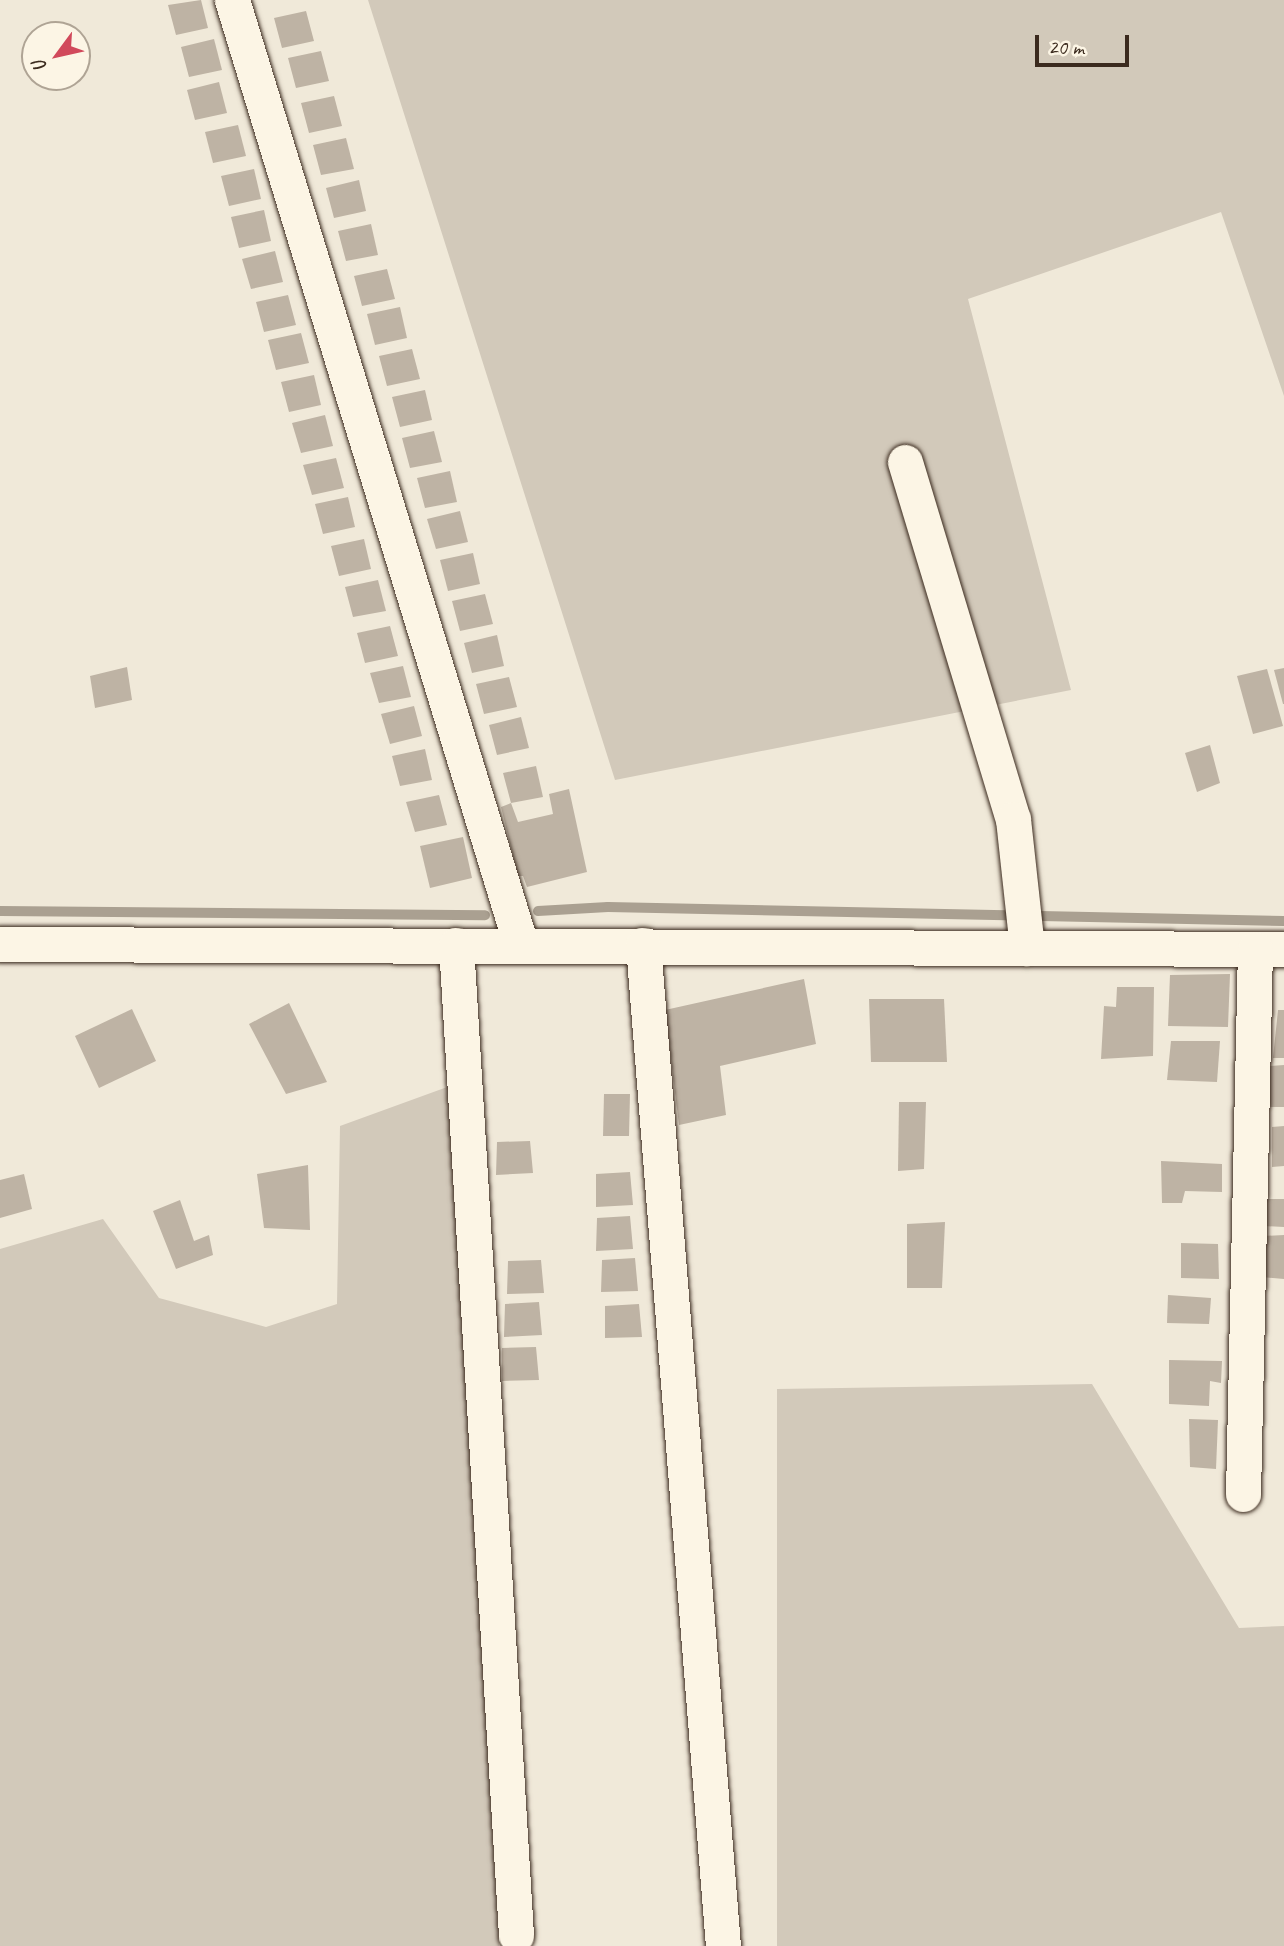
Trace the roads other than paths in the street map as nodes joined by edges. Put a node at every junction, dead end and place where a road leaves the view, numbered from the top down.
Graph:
1 (232, 0) edge
2 (905, 461) dead end
3 (1026, 942) junction
4 (0, 944) edge
5 (521, 944) junction
6 (456, 945) junction
7 (643, 945) junction
8 (1270, 949) edge
9 (1243, 1494) dead end
10 (516, 1935) dead end
11 (723, 1946) edge

1 - 5 street
2 - 3 street
3 - 7 street
3 - 8 street
4 - 6 street
5 - 6 street
5 - 7 street
6 - 10 street
7 - 11 street
8 - 9 street

